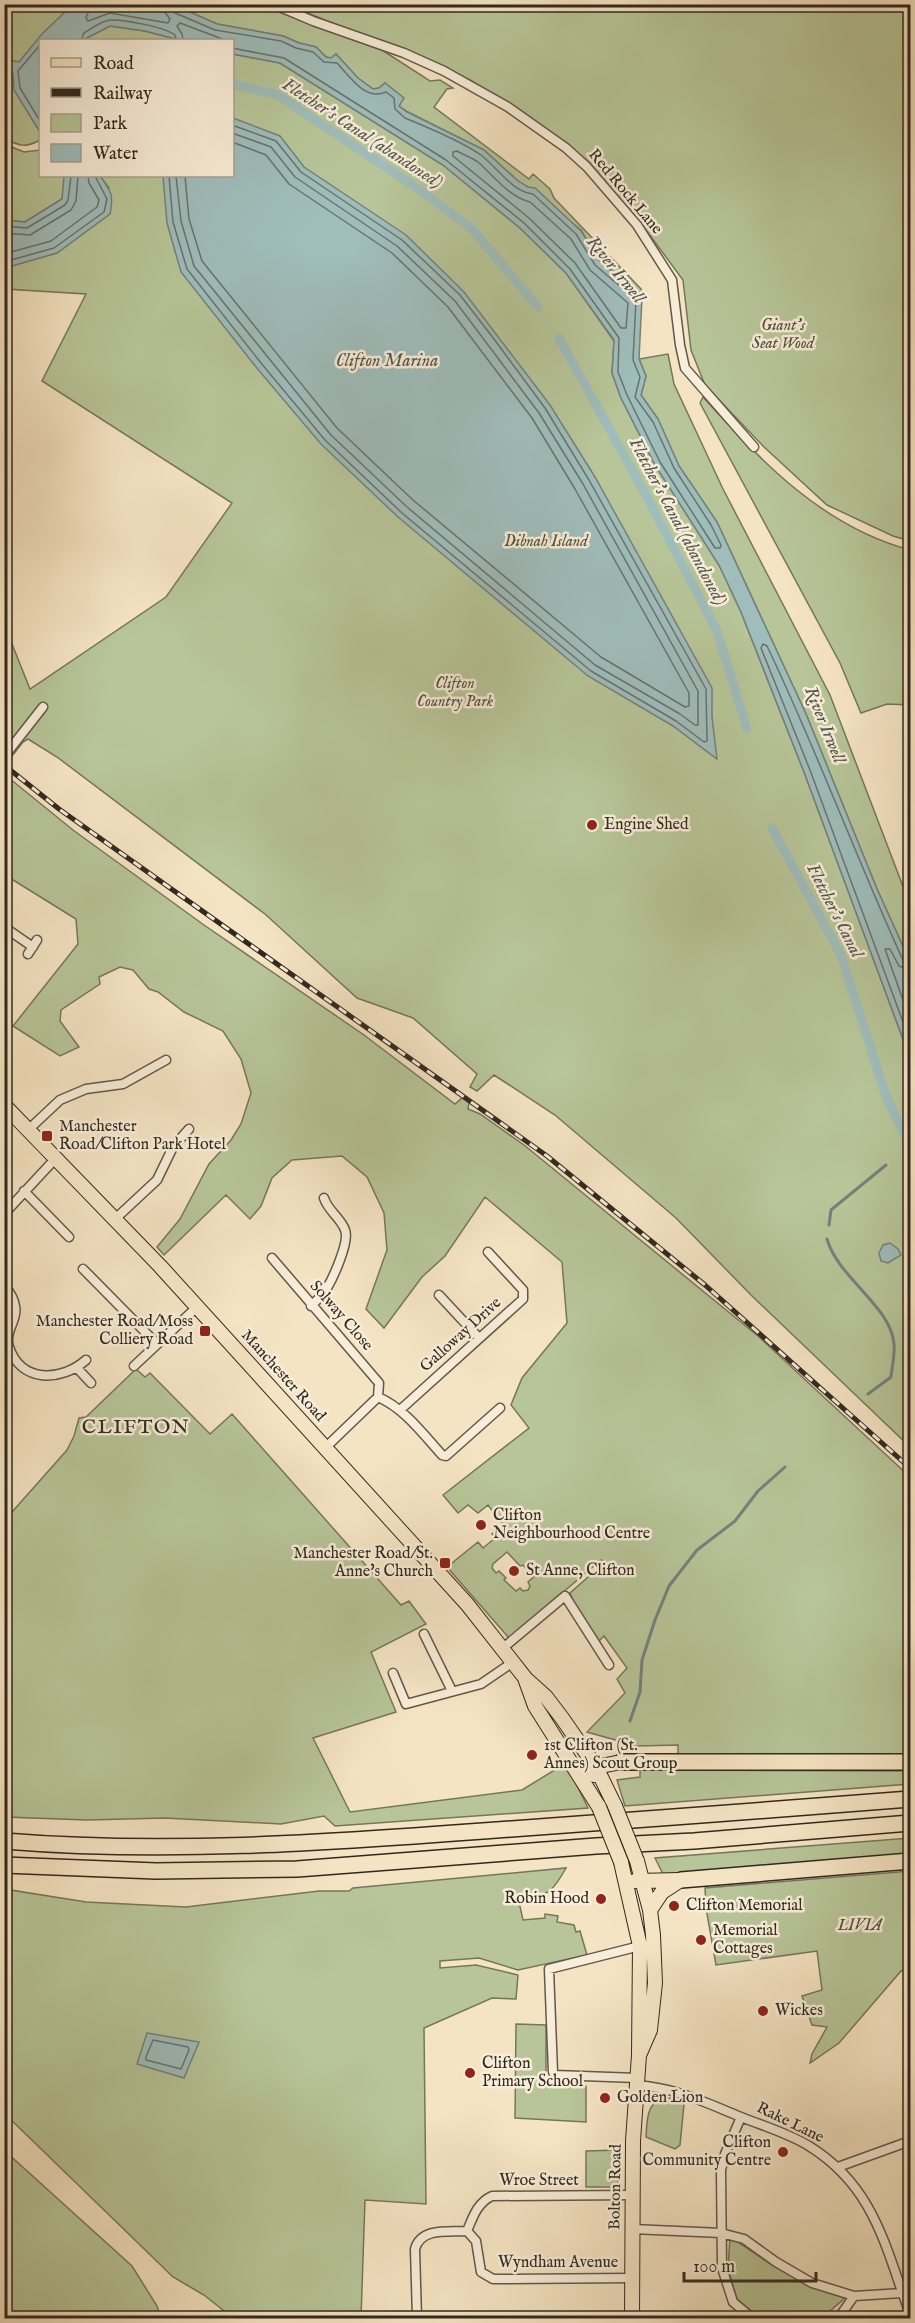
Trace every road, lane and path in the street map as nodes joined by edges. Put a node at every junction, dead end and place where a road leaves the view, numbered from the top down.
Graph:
1 (273, 4) edge
2 (754, 447) dead end
3 (44, 707) dead end
4 (10, 749) dead end
5 (4, 927) edge
6 (32, 947) dead end
7 (166, 1060) dead end
8 (4, 1105) edge
9 (189, 1129) dead end
10 (28, 1130) junction
11 (54, 1159) junction
12 (24, 1191) junction
13 (324, 1198) dead end
14 (4, 1214) edge
15 (114, 1220) junction
16 (69, 1238) dead end
17 (488, 1252) dead end
18 (272, 1258) dead end
19 (83, 1269) dead end
20 (4, 1285) edge
21 (439, 1295) dead end
22 (311, 1306) junction
23 (197, 1307) junction
24 (6, 1337) edge
25 (479, 1338) junction
26 (158, 1344) junction
27 (86, 1360) dead end
28 (135, 1366) dead end
29 (77, 1368) junction
30 (91, 1383) dead end
31 (378, 1397) junction
32 (500, 1408) dead end
33 (400, 1410) junction
34 (326, 1448) junction
35 (424, 1634) dead end
36 (503, 1648) junction
37 (513, 1662) junction
38 (609, 1665) dead end
39 (393, 1673) dead end
40 (526, 1679) junction
41 (452, 1692) junction
42 (621, 1762) joint
43 (910, 1762) edge
44 (596, 1767) junction
45 (590, 1792) junction
46 (910, 1799) edge
47 (910, 1823) edge
48 (4, 1841) edge
49 (637, 1861) joint
50 (910, 1861) edge
51 (4, 1865) edge
52 (622, 1868) junction
53 (681, 1880) junction
54 (643, 1882) junction
55 (650, 1910) junction
56 (640, 1946) junction
57 (639, 2055) junction
58 (637, 2082) junction
59 (741, 2117) junction
60 (910, 2141) edge
61 (838, 2167) junction
62 (632, 2195) junction
63 (632, 2229) junction
64 (467, 2231) junction
65 (722, 2233) junction
66 (632, 2278) junction
67 (906, 2291) edge
68 (854, 2296) junction
69 (910, 2314) edge
70 (417, 2319) edge
71 (632, 2319) edge
72 (752, 2319) edge
73 (836, 2319) edge

1 - 2 street, Red Rock Lane
3 - 4 street
5 - 6 street
7 - 10 street
8 - 10 main road, Manchester Road
9 - 15 street
10 - 11 main road, Manchester Road
11 - 12 street
11 - 15 main road, Manchester Road
12 - 14 street
12 - 16 street
13 - 22 street
15 - 23 main road, Manchester Road
17 - 25 street, Galloway Drive
18 - 22 street, Solway Close
19 - 26 street
20 - 24 street
21 - 25 street
22 - 31 street, Solway Close
23 - 26 street
23 - 34 main road, Manchester Road
24 - 29 street
25 - 33 street, Galloway Drive
26 - 28 street
27 - 29 street
29 - 30 street
31 - 33 street
31 - 34 street
32 - 33 street
34 - 36 main road, Manchester Road
35 - 41 street
36 - 37 main road, Manchester Road
36 - 38 street
37 - 40 main road, Manchester Road
37 - 41 street
39 - 41 street
40 - 44 main road, Manchester Road
40 - 45 main road, Manchester Road
42 - 43 highway
42 - 44 main road
44 - 45 main road
44 - 49 main road, Manchester Road, bridge
45 - 52 main road, Manchester Road, bridge
46 - 48 highway
47 - 51 highway
49 - 54 main road, Bolton Road
50 - 53 highway
52 - 54 main road
52 - 56 main road, Bolton Road
53 - 54 main road
53 - 55 main road
54 - 55 main road, Bolton Road
55 - 57 main road, Bolton Road
56 - 57 main road, Bolton Road
56 - 58 street, Rake Lane
57 - 58 main road, Bolton Road
58 - 59 street, Rake Lane
58 - 62 main road, Bolton Road
59 - 61 street, Rake Lane
59 - 65 street
60 - 61 street
61 - 67 street, Rake Lane
62 - 63 main road, Bolton Road
62 - 64 street, Wroe Street
63 - 65 street
63 - 66 main road, Bolton Road
64 - 66 street, Wyndham Avenue
64 - 70 street
65 - 68 street
65 - 72 street
66 - 71 main road, Bolton Road
67 - 68 street
67 - 69 street, Rake Lane
68 - 73 street

